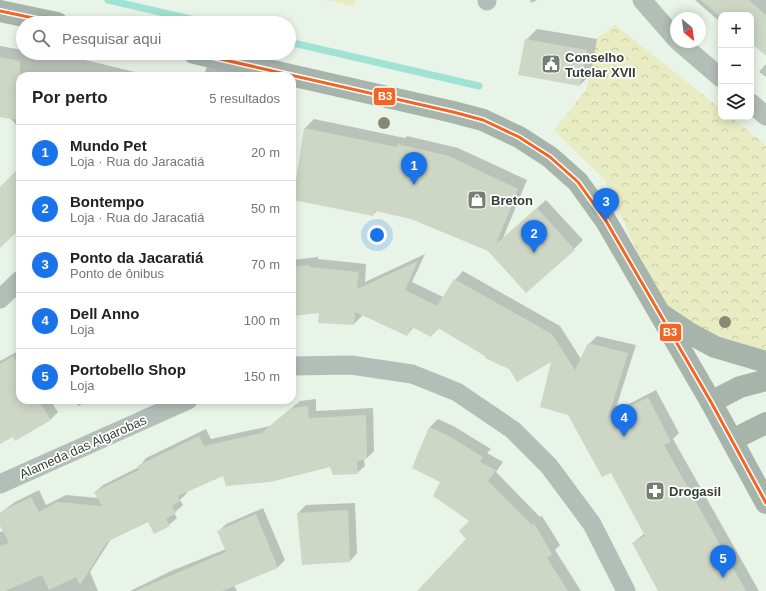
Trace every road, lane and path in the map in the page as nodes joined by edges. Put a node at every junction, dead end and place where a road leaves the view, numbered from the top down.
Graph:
1 (642, 0) edge
2 (0, 11) edge
3 (24, 16) edge
4 (670, 32) edge
5 (686, 48) edge
6 (208, 60) edge
7 (225, 68) edge
8 (246, 72) edge
9 (718, 75) edge
10 (296, 82) edge
11 (754, 106) edge
12 (766, 116) edge
13 (16, 284) edge
14 (0, 299) edge
15 (658, 312) junction
16 (766, 362) edge
17 (296, 366) edge
18 (766, 380) edge
19 (711, 402) junction
20 (179, 404) edge
21 (766, 423) edge
22 (732, 440) junction
23 (0, 484) edge
24 (766, 503) edge
25 (626, 591) edge

1 - 4 street
2 - 3 main road
5 - 9 street
6 - 7 main road
7 - 8 main road
10 - 15 main road
11 - 12 street
13 - 14 street
15 - 16 main road
15 - 19 main road
17 - 25 street
18 - 19 main road
19 - 22 main road
20 - 23 street, Alameda das Algarobas
21 - 22 main road
22 - 24 main road

